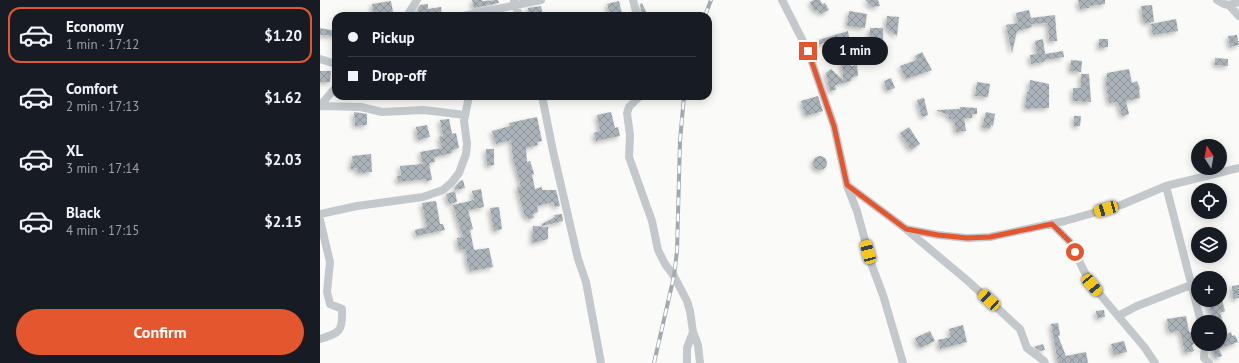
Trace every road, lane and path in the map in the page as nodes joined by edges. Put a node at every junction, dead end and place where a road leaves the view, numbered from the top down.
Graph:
1 (417, 0) edge
2 (541, 0) edge
3 (633, 0) edge
4 (782, 0) edge
5 (1217, 0) edge
6 (1239, 2) edge
7 (515, 3) edge
8 (1229, 5) junction
9 (410, 12) edge
10 (479, 12) edge
11 (636, 12) edge
12 (1239, 16) edge
13 (320, 59) edge
14 (332, 63) edge
15 (332, 92) edge
16 (468, 100) edge
17 (543, 100) edge
18 (636, 100) edge
19 (320, 106) edge
20 (465, 115) junction
21 (1239, 168) edge
22 (847, 185) junction
23 (1166, 186) junction
24 (320, 214) edge
25 (320, 220) edge
26 (1052, 224) junction
27 (906, 229) junction
28 (1191, 285) joint
29 (1118, 316) junction
30 (693, 332) junction
31 (320, 339) edge
32 (1204, 351) edge
33 (601, 363) edge
34 (687, 363) edge
35 (700, 363) edge
36 (903, 363) edge
37 (1045, 363) edge
38 (1155, 363) edge
39 (1209, 363) edge

1 - 9 street
2 - 7 street
3 - 11 street
4 - 22 street
5 - 8 street
6 - 8 street
7 - 10 street
8 - 12 street
13 - 14 street
15 - 19 street
16 - 20 street
17 - 33 street
18 - 30 street
19 - 20 street
20 - 24 street
21 - 23 street
22 - 27 street
22 - 36 street
23 - 26 street
23 - 28 street
25 - 31 street
26 - 27 street
26 - 29 street
27 - 37 street
28 - 29 street
29 - 38 street
30 - 34 street
30 - 35 street
32 - 39 street

